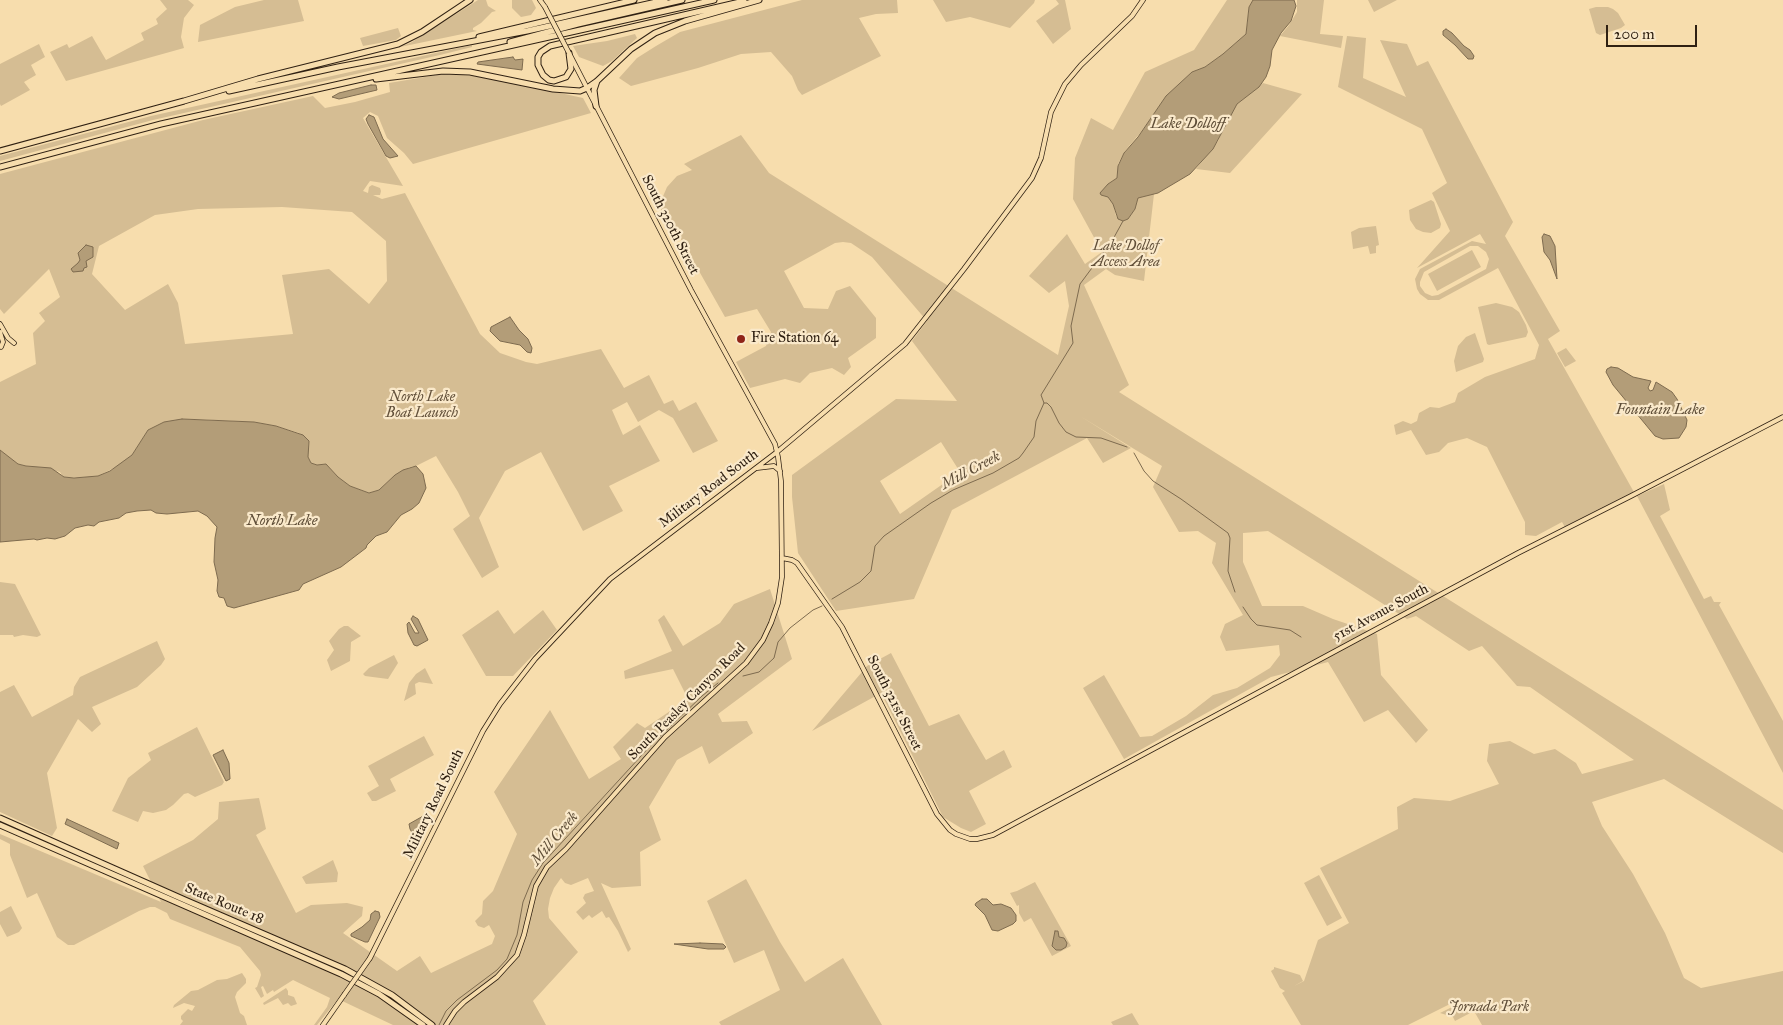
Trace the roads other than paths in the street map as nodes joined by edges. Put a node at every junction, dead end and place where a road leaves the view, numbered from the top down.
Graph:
1 (470, 0) edge
2 (541, 0) edge
3 (634, 0) edge
4 (682, 0) edge
5 (714, 0) edge
6 (750, 0) edge
7 (759, 0) edge
8 (1143, 0) edge
9 (668, 1) edge
10 (445, 46) junction
11 (569, 53) junction
12 (456, 58) junction
13 (597, 81) junction
14 (344, 83) junction
15 (587, 88) junction
16 (184, 101) junction
17 (596, 106) junction
18 (0, 151) edge
19 (0, 167) edge
20 (0, 324) edge
21 (0, 332) edge
22 (14, 343) dead end
23 (0, 347) edge
24 (1783, 417) edge
25 (777, 452) junction
26 (755, 468) junction
27 (780, 471) junction
28 (782, 558) junction
29 (0, 818) edge
30 (0, 825) edge
31 (993, 835) joint
32 (423, 1022) edge
33 (323, 1025) edge
34 (432, 1025) edge
35 (446, 1025) edge

1 - 16 highway
2 - 11 main road, South 320th Street, bridge
3 - 10 highway
4 - 9 highway
5 - 12 highway
6 - 11 highway
7 - 13 highway
8 - 25 main road, Military Road South
9 - 10 highway
9 - 12 highway
10 - 16 highway
11 - 15 main road, South 320th Street
12 - 14 highway
13 - 15 highway
13 - 17 highway
14 - 15 highway
14 - 19 highway
15 - 17 main road, South 320th Street
16 - 18 highway
17 - 25 main road, South 320th Street
20 - 22 main road
21 - 23 main road
24 - 31 main road, 51st Avenue South
25 - 26 main road, Military Road South
25 - 27 main road, South Peasley Canyon Road
26 - 27 main road
26 - 33 main road, Military Road South, bridge
27 - 28 main road, South Peasley Canyon Road
28 - 31 main road, South 321st Street
28 - 35 main road, South Peasley Canyon Road
29 - 32 highway, State Route 18
30 - 32 highway, State Route 18
32 - 34 highway, State Route 18

